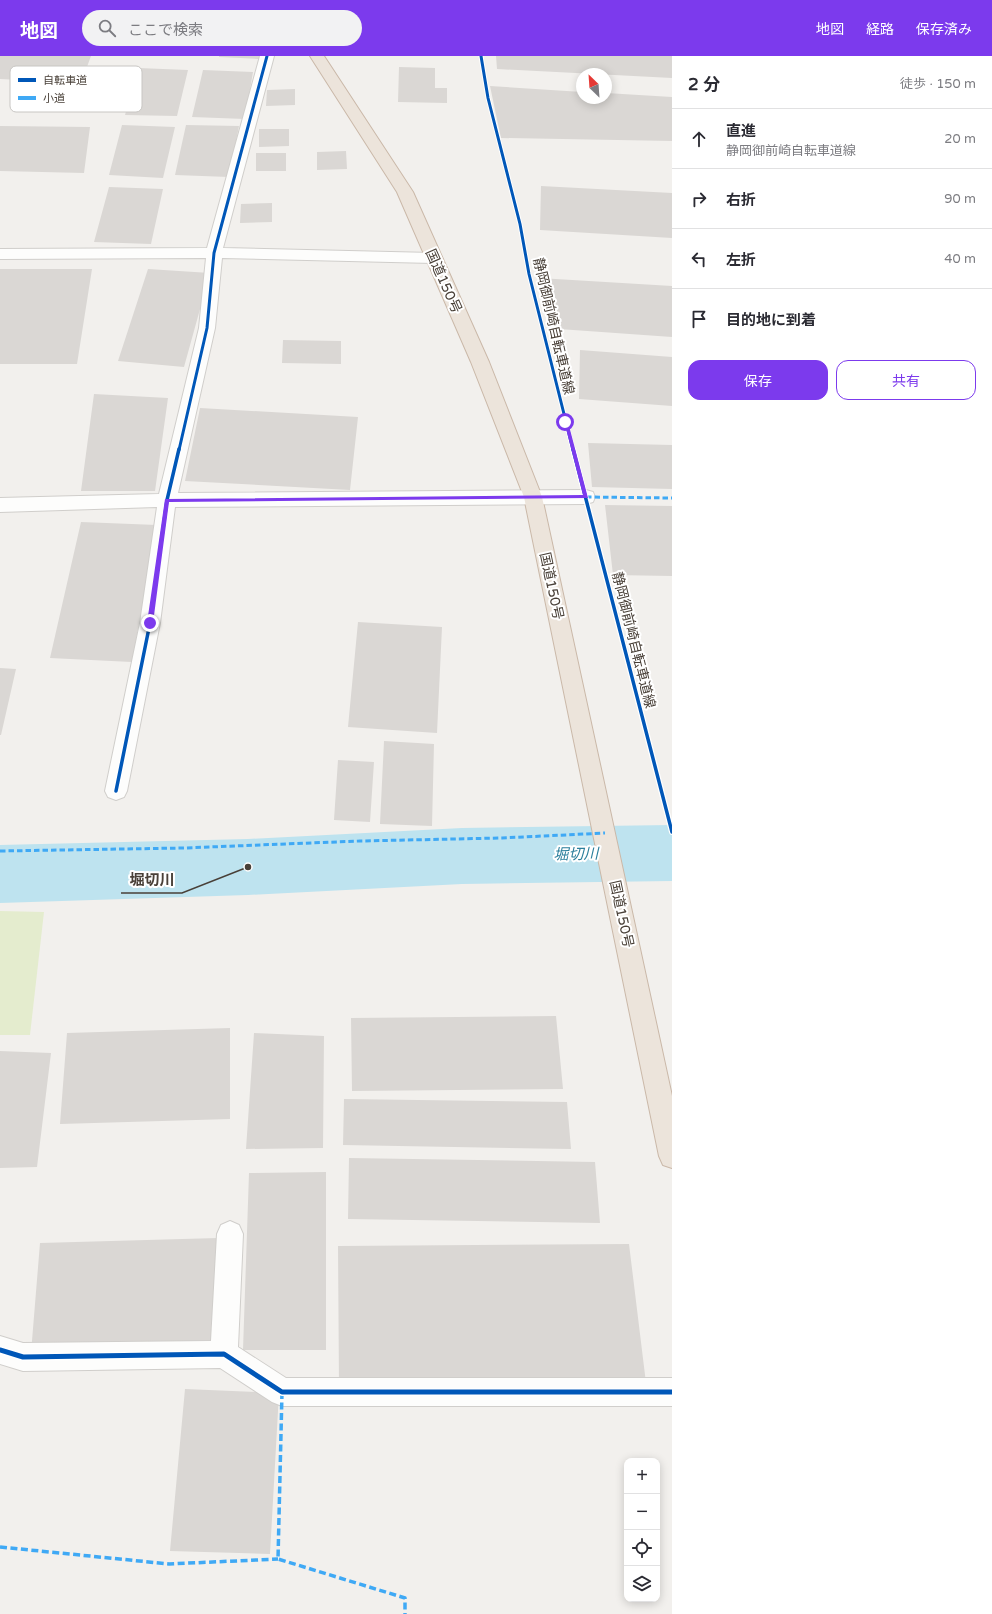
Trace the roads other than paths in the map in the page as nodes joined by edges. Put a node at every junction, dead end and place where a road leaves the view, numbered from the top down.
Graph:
1 (267, 56) edge
2 (317, 56) edge
3 (214, 253) junction
4 (0, 254) edge
5 (433, 258) junction
6 (532, 497) junction
7 (586, 497) dead end
8 (167, 500) junction
9 (0, 504) edge
10 (116, 791) dead end
11 (672, 1156) edge
12 (230, 1234) dead end
13 (0, 1350) edge
14 (224, 1354) junction
15 (672, 1392) edge

1 - 3 street
2 - 5 highway, 国道150号
3 - 4 street
3 - 5 street
3 - 8 street
5 - 6 highway, 国道150号
6 - 7 street
6 - 8 street
6 - 11 highway, 国道150号
8 - 9 street
8 - 10 street
12 - 14 street
13 - 14 street
14 - 15 street

